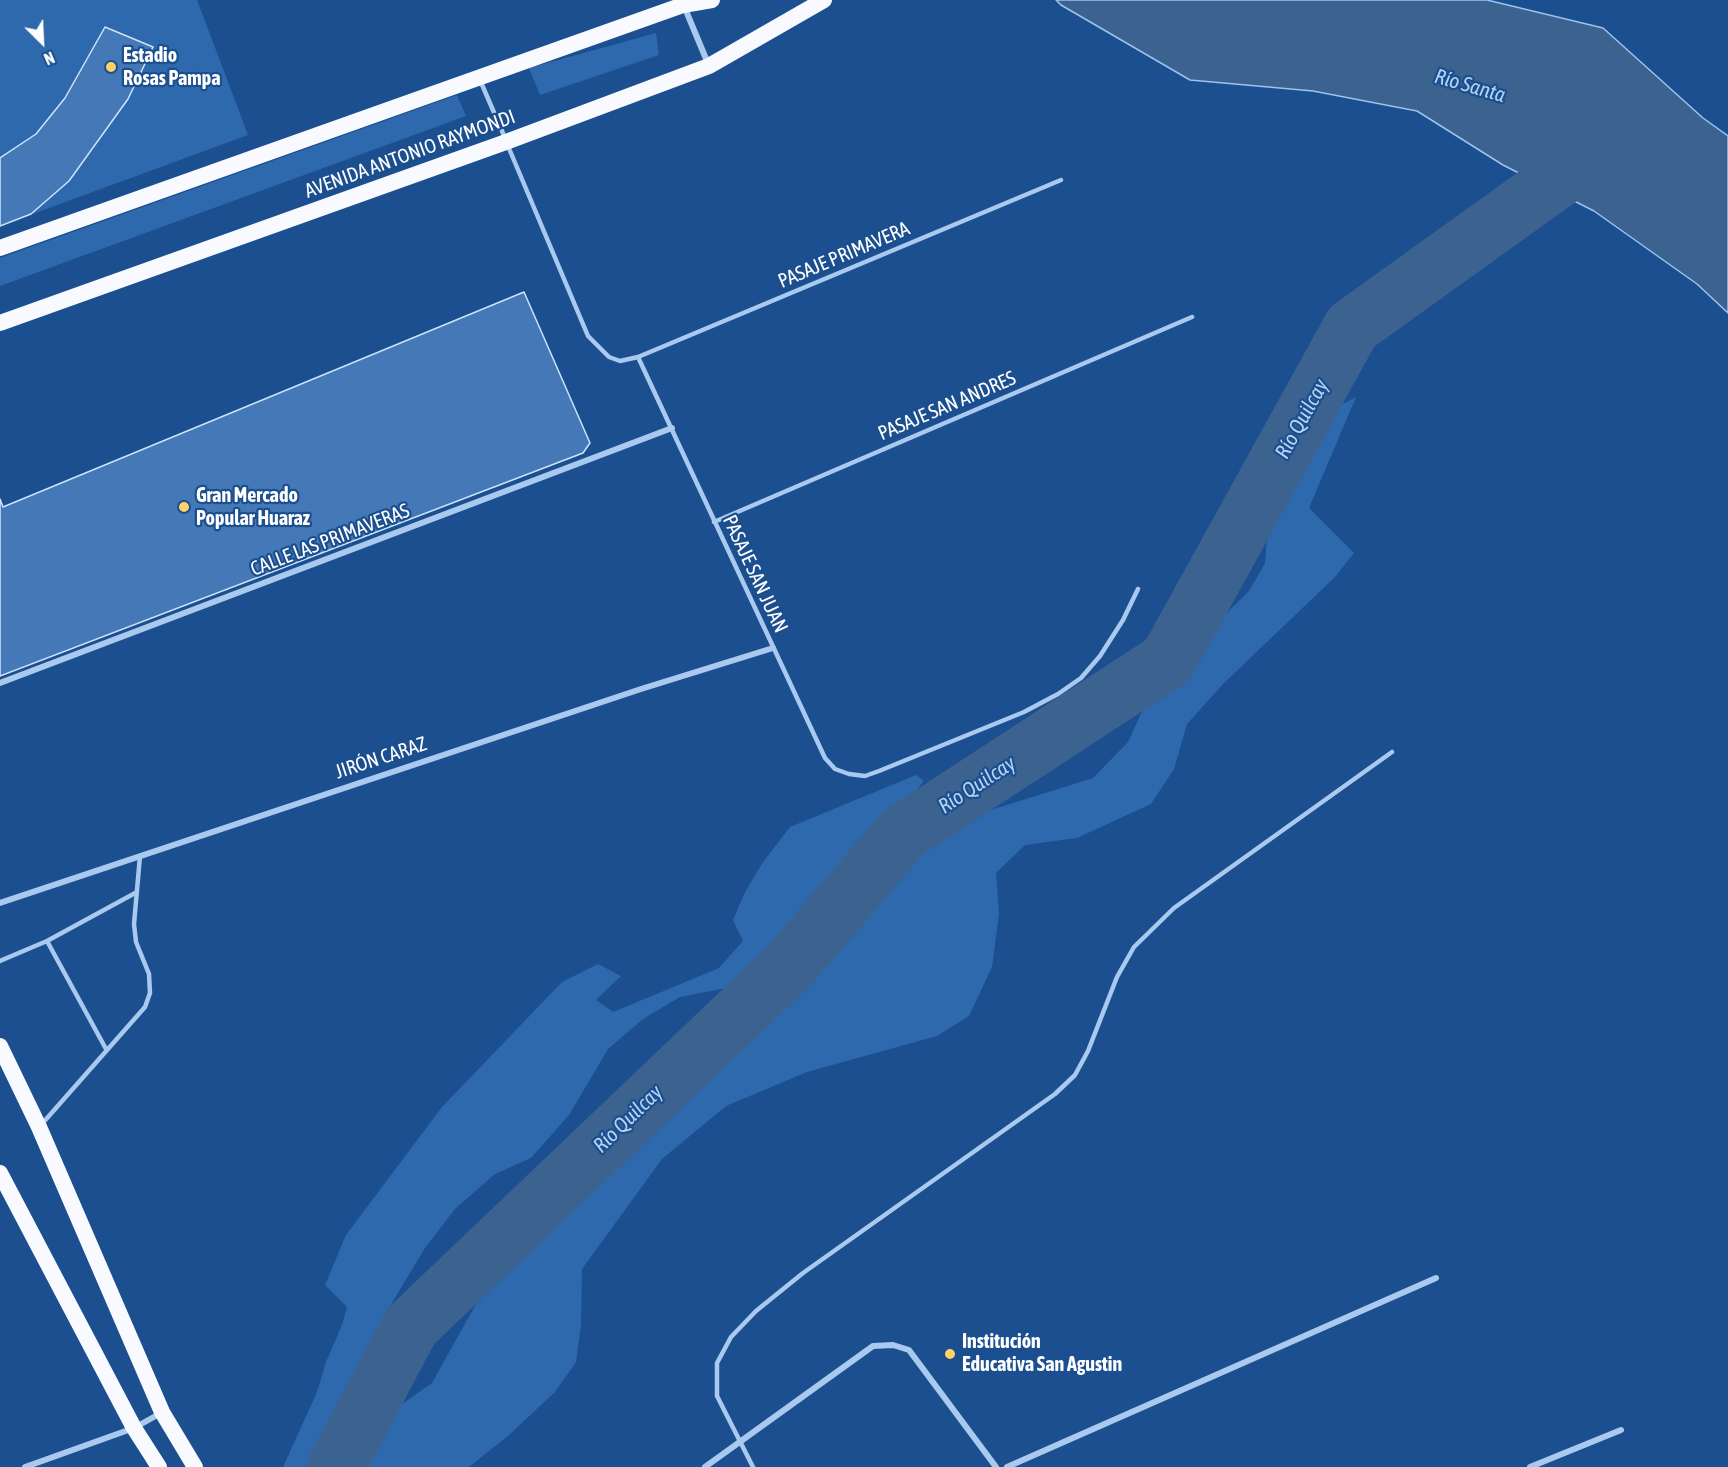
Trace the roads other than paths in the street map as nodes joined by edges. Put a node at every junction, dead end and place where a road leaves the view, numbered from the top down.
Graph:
1 (712, 0) edge
2 (824, 0) edge
3 (683, 2) edge
4 (709, 66) junction
5 (478, 77) junction
6 (506, 142) junction
7 (1060, 180) dead end
8 (0, 248) edge
9 (1191, 317) dead end
10 (0, 323) edge
11 (638, 357) junction
12 (672, 428) junction
13 (714, 522) junction
14 (1138, 589) dead end
15 (773, 648) junction
16 (0, 683) edge
17 (1392, 752) dead end
18 (140, 856) junction
19 (137, 892) junction
20 (0, 903) edge
21 (47, 941) junction
22 (0, 961) edge
23 (106, 1049) junction
24 (1, 1052) edge
25 (39, 1127) junction
26 (0, 1173) edge
27 (1436, 1278) dead end
28 (162, 1412) junction
29 (134, 1428) junction
30 (1621, 1430) dead end
31 (739, 1441) junction
32 (25, 1467) edge
33 (159, 1467) edge
34 (195, 1467) edge
35 (705, 1467) edge
36 (753, 1467) edge
37 (996, 1467) edge
38 (1008, 1467) edge
39 (1530, 1467) edge

1 - 3 highway
2 - 4 highway, AVENIDA ANTONIO RAYMONDI
3 - 4 street
3 - 5 highway
4 - 6 highway, AVENIDA ANTONIO RAYMONDI
5 - 6 lane
5 - 8 highway
6 - 10 highway, AVENIDA ANTONIO RAYMONDI
6 - 11 lane
7 - 11 lane, PASAJE PRIMAVERA
9 - 13 lane, PASAJE SAN ANDRES
11 - 12 lane, PASAJE SAN JUAN
12 - 13 lane, PASAJE SAN JUAN
12 - 16 street, CALLE LAS PRIMAVERAS
13 - 15 lane, PASAJE SAN JUAN
14 - 15 lane, PASAJE SAN JUAN
15 - 18 street, JIRÓN CARAZ
17 - 31 lane
18 - 19 lane
18 - 20 street, JIRÓN CARAZ
19 - 21 lane
19 - 23 lane
21 - 22 lane
21 - 23 lane
23 - 25 lane
24 - 25 highway
25 - 28 highway
26 - 29 highway
27 - 38 street
28 - 29 street
28 - 34 highway
29 - 32 street
29 - 33 highway
30 - 39 street
31 - 35 street
31 - 36 lane
31 - 37 street

